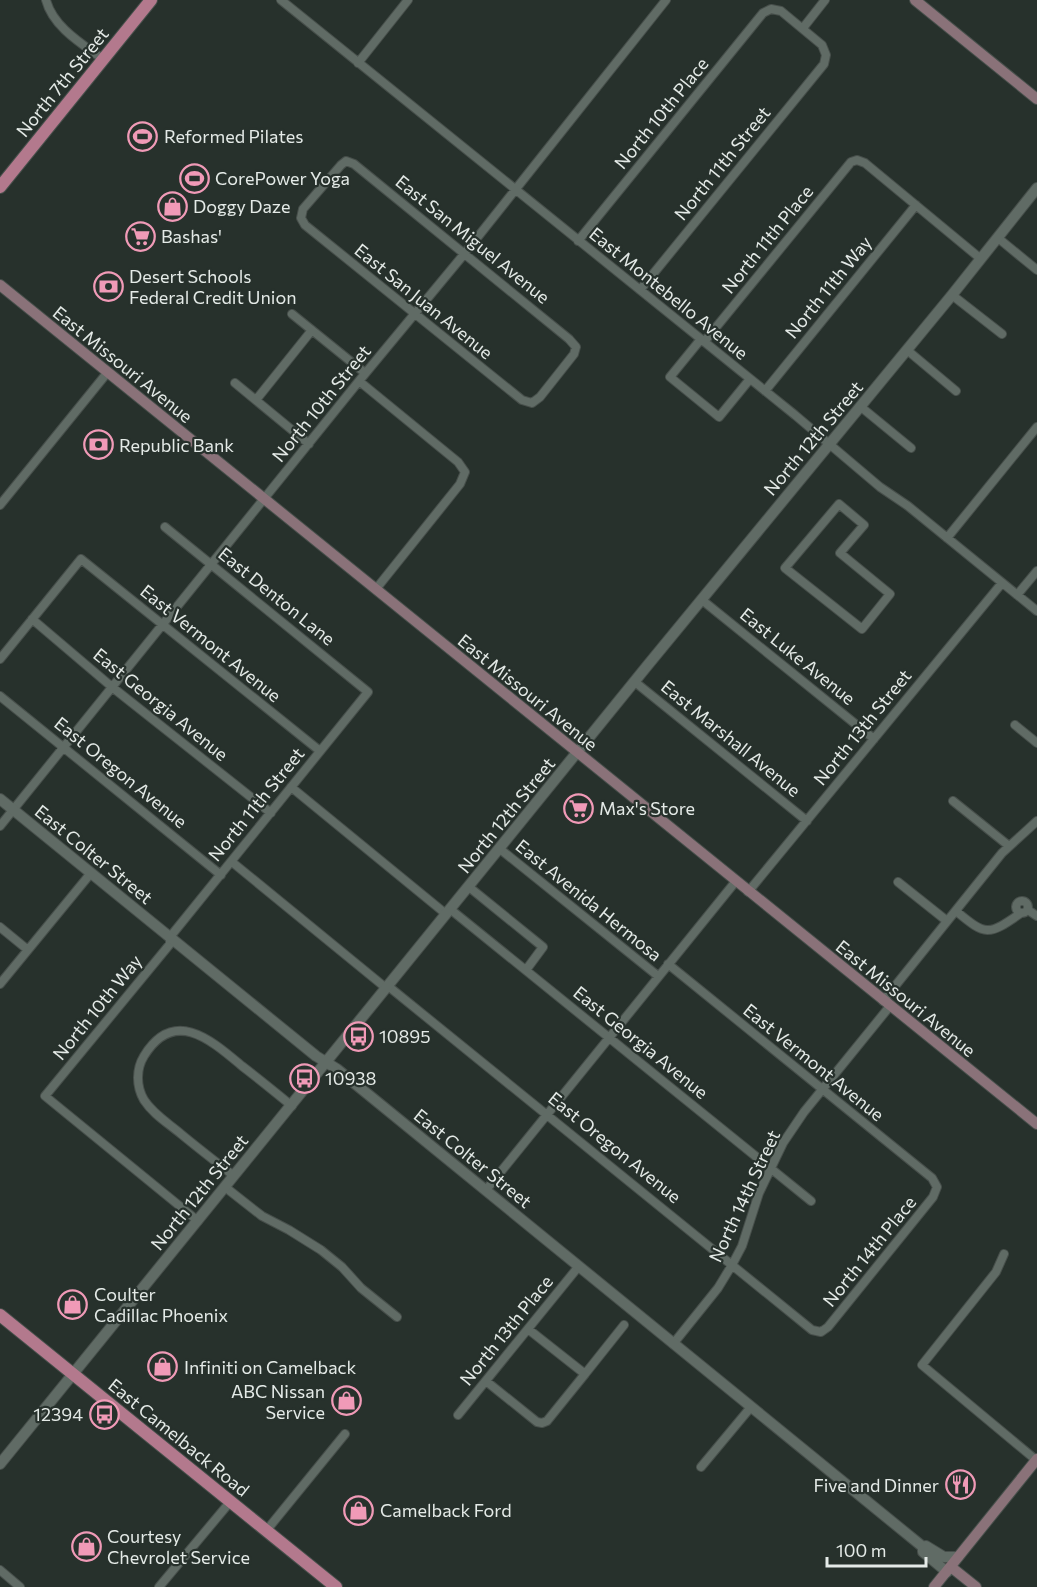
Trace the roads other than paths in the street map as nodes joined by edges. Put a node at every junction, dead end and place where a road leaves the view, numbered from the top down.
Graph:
1 (46, 0) edge
2 (151, 0) edge
3 (281, 0) edge
4 (408, 0) edge
5 (666, 0) edge
6 (825, 0) edge
7 (918, 1) edge
8 (803, 28) junction
9 (104, 60) junction
10 (358, 63) junction
11 (1037, 99) edge
12 (346, 161) joint
13 (0, 187) edge
14 (1037, 188) edge
15 (515, 190) junction
16 (916, 205) junction
17 (998, 238) junction
18 (578, 241) junction
19 (465, 253) junction
20 (981, 259) junction
21 (1037, 270) edge
22 (0, 285) edge
23 (640, 290) junction
24 (952, 295) junction
25 (415, 313) junction
26 (292, 314) dead end
27 (312, 330) junction
28 (1002, 334) dead end
29 (703, 341) junction
30 (907, 350) junction
31 (108, 373) junction
32 (365, 374) junction
33 (750, 379) junction
34 (359, 381) junction
35 (235, 383) dead end
36 (765, 391) junction
37 (956, 391) dead end
38 (256, 400) junction
39 (532, 403) joint
40 (861, 407) junction
41 (1037, 427) edge
42 (829, 443) junction
43 (309, 444) junction
44 (911, 448) dead end
45 (264, 499) junction
46 (0, 506) edge
47 (165, 527) dead end
48 (947, 538) junction
49 (212, 564) junction
50 (1037, 571) edge
51 (1002, 583) junction
52 (376, 589) junction
53 (1017, 595) junction
54 (702, 600) junction
55 (1037, 611) edge
56 (32, 620) junction
57 (162, 625) junction
58 (862, 629) joint
59 (0, 659) edge
60 (635, 682) junction
61 (112, 687) junction
62 (368, 692) joint
63 (0, 696) edge
64 (1015, 725) dead end
65 (874, 739) junction
66 (1037, 743) edge
67 (64, 747) junction
68 (320, 751) junction
69 (578, 754) junction
70 (291, 788) junction
71 (0, 799) edge
72 (952, 801) dead end
73 (13, 810) junction
74 (271, 813) junction
75 (807, 821) junction
76 (1037, 821) edge
77 (0, 826) edge
78 (1009, 846) junction
79 (500, 849) junction
80 (232, 862) junction
81 (91, 873) junction
82 (221, 875) junction
83 (735, 881) junction
84 (898, 882) dead end
85 (469, 887) junction
86 (748, 892) junction
87 (956, 911) junction
88 (448, 912) junction
89 (1037, 916) edge
90 (947, 921) junction
91 (0, 927) edge
92 (170, 937) junction
93 (28, 950) junction
94 (668, 964) junction
95 (526, 970) junction
96 (658, 976) junction
97 (0, 984) edge
98 (387, 987) junction
99 (886, 1003) junction
100 (609, 1037) junction
101 (327, 1063) junction
102 (822, 1090) junction
103 (292, 1106) junction
104 (547, 1114) junction
105 (1037, 1124) edge
106 (771, 1169) junction
107 (234, 1176) junction
108 (225, 1187) junction
109 (937, 1187) joint
110 (486, 1190) junction
111 (811, 1201) dead end
112 (198, 1221) junction
113 (1004, 1254) dead end
114 (732, 1265) junction
115 (579, 1266) junction
116 (0, 1315) edge
117 (397, 1317) dead end
118 (624, 1325) dead end
119 (528, 1329) junction
120 (821, 1332) joint
121 (673, 1344) junction
122 (73, 1374) junction
123 (585, 1374) junction
124 (486, 1381) junction
125 (751, 1407) junction
126 (458, 1415) dead end
127 (345, 1434) dead end
128 (1037, 1460) edge
129 (0, 1464) edge
130 (700, 1467) dead end
131 (230, 1502) junction
132 (266, 1531) junction
133 (923, 1547) junction
134 (958, 1557) junction
135 (949, 1569) junction
136 (0, 1570) edge
137 (20, 1587) edge
138 (159, 1587) edge
139 (336, 1587) edge
140 (934, 1587) edge
141 (976, 1587) edge

1 - 9 street
2 - 9 main road, North 7th Street
3 - 10 street, East Montebello Avenue
4 - 10 street
5 - 15 street, North 10th Street
6 - 8 street
7 - 11 main road
8 - 18 street, North 10th Place
8 - 23 street, North 11th Street
9 - 13 main road, North 7th Street
10 - 15 street, East Montebello Avenue
12 - 19 street, East San Miguel Avenue
12 - 25 street, East San Juan Avenue
14 - 17 street, North 12th Street
15 - 18 street, East Montebello Avenue
15 - 19 street, North 10th Street
16 - 20 street
16 - 29 street, North 11th Place
16 - 36 street, North 11th Way
17 - 20 street, North 12th Street
17 - 21 street
18 - 23 street, East Montebello Avenue
19 - 25 street, North 10th Street
19 - 39 street, East San Miguel Avenue
20 - 24 street, North 12th Street
22 - 31 main road, East Missouri Avenue
23 - 29 street, East Montebello Avenue
24 - 28 street
24 - 30 street, North 12th Street
25 - 32 street, North 10th Street
25 - 39 street, East San Juan Avenue
26 - 27 street
27 - 32 street
27 - 38 street
29 - 33 street, East Montebello Avenue
29 - 33 street, North 11th Place
30 - 37 street
30 - 40 street, North 12th Street
31 - 45 main road, East Missouri Avenue
31 - 46 street
32 - 34 street, North 10th Street
33 - 36 street, East Montebello Avenue
34 - 43 street, North 10th Street
34 - 52 street
35 - 38 street
36 - 42 street, East Montebello Avenue
38 - 43 street
40 - 42 street, North 12th Street
40 - 44 street
41 - 48 street
42 - 48 street, East Montebello Avenue
42 - 54 street, North 12th Street
43 - 45 street, North 10th Street
45 - 49 street, North 10th Street
45 - 52 main road, East Missouri Avenue
47 - 49 street, East Denton Lane
48 - 51 street, East Montebello Avenue
49 - 57 street, North 10th Street
49 - 62 street, East Denton Lane
50 - 53 street
51 - 53 street, East Montebello Avenue
51 - 65 street, North 13th Street
52 - 69 main road, East Missouri Avenue
53 - 55 street, East Montebello Avenue
54 - 60 street, North 12th Street
54 - 65 street, East Luke Avenue
56 - 57 street, East Vermont Avenue
56 - 59 street
56 - 61 street, East Georgia Avenue
57 - 61 street, North 10th Street
57 - 68 street, East Vermont Avenue
58 - 58 street
60 - 69 street, North 12th Street
60 - 75 street, East Marshall Avenue
61 - 67 street, North 10th Street
61 - 74 street, East Georgia Avenue
62 - 68 street, North 11th Street
63 - 67 street, East Oregon Avenue
64 - 66 street
65 - 75 street, North 13th Street
67 - 73 street, North 10th Street
67 - 82 street, East Oregon Avenue
68 - 70 street, North 11th Street
69 - 79 street, North 12th Street
69 - 83 main road, East Missouri Avenue
70 - 74 street, North 11th Street
70 - 88 street, East Georgia Avenue
71 - 73 street, East Colter Street
72 - 78 street
73 - 77 street, North 10th Street
73 - 81 street, East Colter Street
74 - 80 street, North 11th Street
75 - 86 street, North 13th Street
76 - 78 street, North 14th Street
78 - 87 street, North 14th Street
79 - 85 street, North 12th Street
79 - 96 street, East Avenida Hermosa
80 - 82 street, North 11th Street
80 - 98 street, East Oregon Avenue
81 - 92 street, East Colter Street
81 - 93 street
82 - 92 street, North 11th Street
83 - 86 main road, East Missouri Avenue
83 - 94 street
84 - 90 street
85 - 88 street, North 12th Street
85 - 95 street
86 - 99 main road, East Missouri Avenue
87 - 89 street
87 - 90 street, North 14th Street
88 - 95 street, East Georgia Avenue
88 - 98 street, North 12th Street
90 - 99 street, North 14th Street
91 - 93 street
92 - 101 street, East Colter Street
92 - 112 street, North 10th Way
93 - 97 street
94 - 96 street
94 - 102 street, East Vermont Avenue
95 - 100 street, East Georgia Avenue
96 - 100 street
98 - 101 street, North 12th Street
98 - 104 street, East Oregon Avenue
99 - 102 street, North 14th Street
99 - 105 main road, East Missouri Avenue
100 - 104 street
100 - 106 street, East Georgia Avenue
101 - 103 street, North 12th Street
101 - 110 street, East Colter Street
102 - 106 street, North 14th Street
102 - 109 street, East Vermont Avenue
103 - 107 street, North 12th Street
103 - 107 street
104 - 110 street
104 - 114 street, East Oregon Avenue
106 - 111 street, East Georgia Avenue
106 - 114 street, North 14th Street
107 - 108 street, North 12th Street
108 - 112 street, North 12th Street
108 - 117 street
109 - 120 street, North 14th Place
110 - 115 street, East Colter Street
112 - 122 street, North 12th Street
113 - 128 street
114 - 120 street, East Oregon Avenue
114 - 121 street, North 14th Street
115 - 119 street, North 13th Place
115 - 121 street, East Colter Street
116 - 122 main road, East Camelback Road
118 - 123 street
119 - 123 street
119 - 124 street, North 13th Place
121 - 125 street, East Colter Street
122 - 129 street, North 12th Street
122 - 131 main road, East Camelback Road
123 - 124 street
124 - 126 street, North 13th Place
125 - 130 street
125 - 133 street, East Colter Street
127 - 132 street
128 - 134 main road
131 - 132 main road, East Camelback Road
131 - 138 street
132 - 139 main road, East Camelback Road
133 - 134 street, East Colter Street
133 - 135 street, East Colter Street
134 - 135 main road
135 - 140 main road
135 - 141 main road, East Colter Street
136 - 137 street

